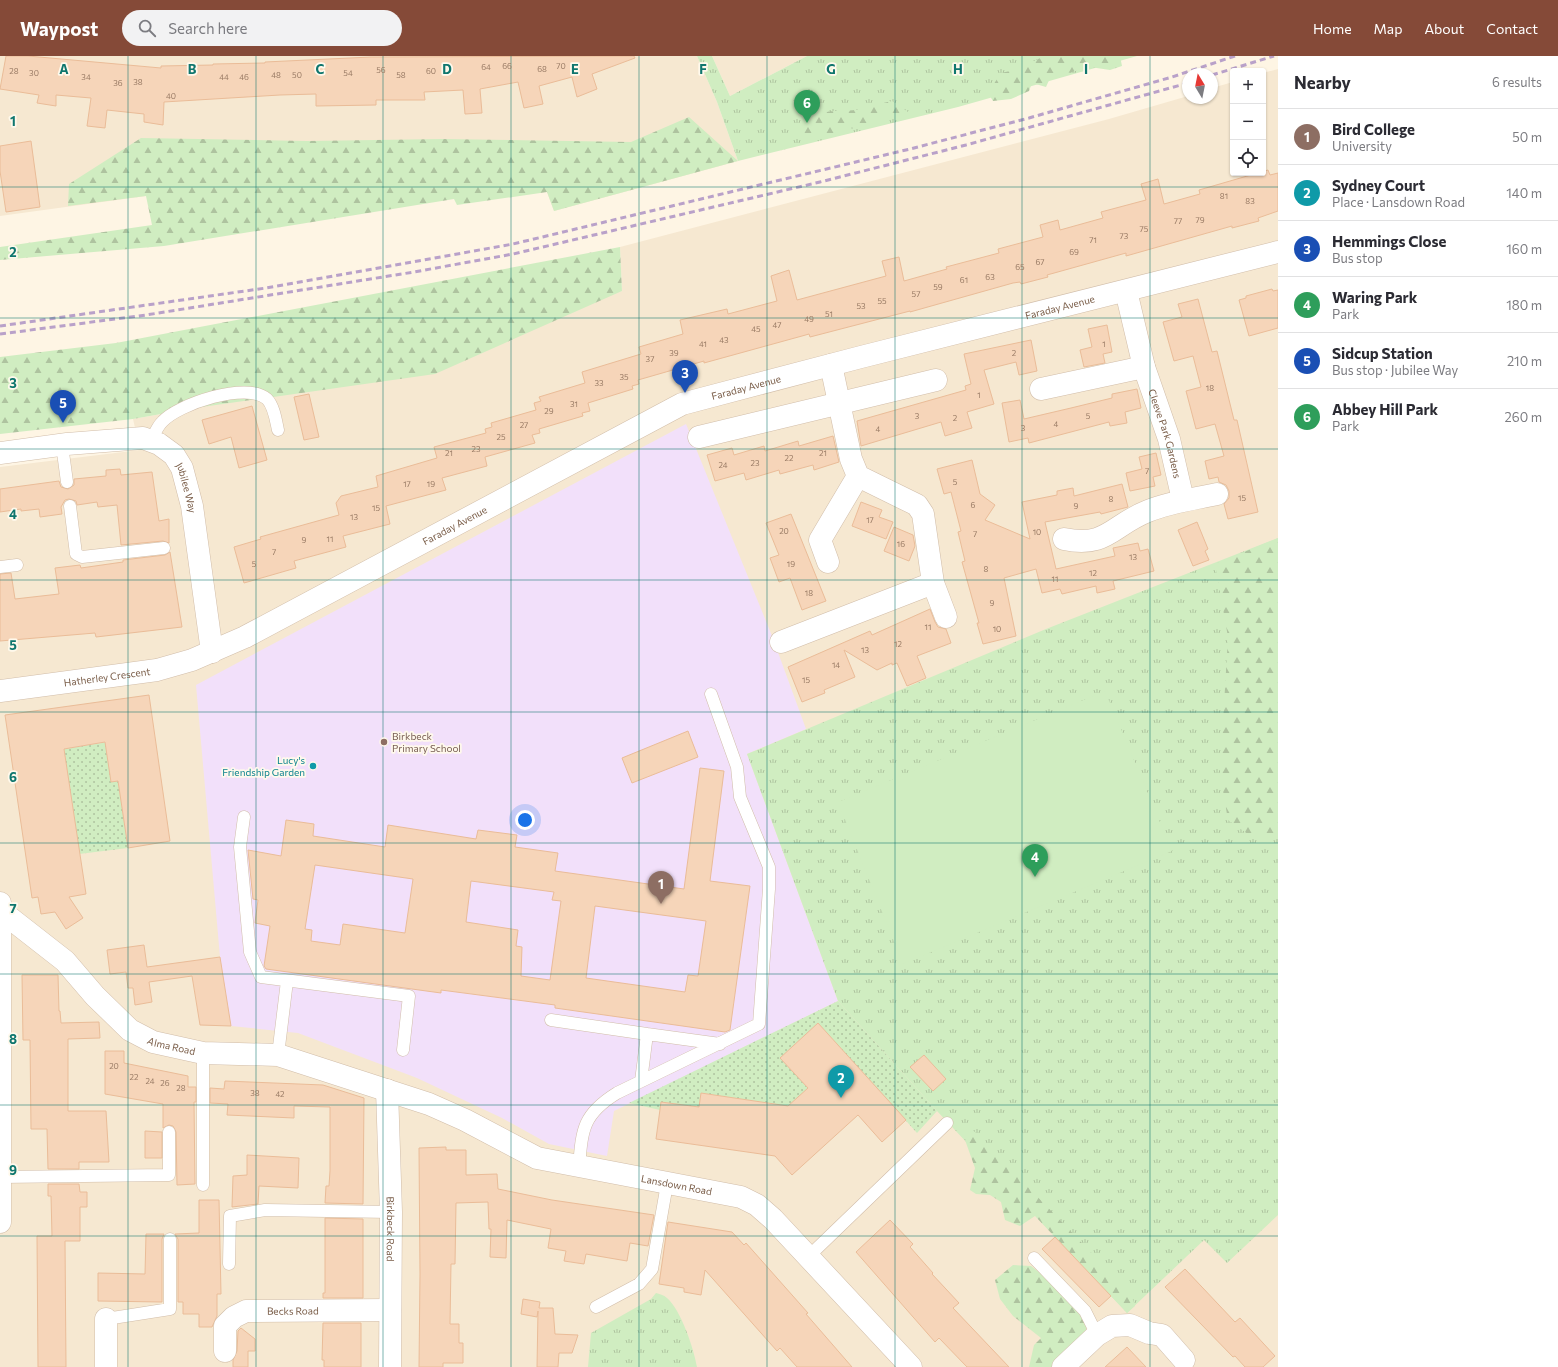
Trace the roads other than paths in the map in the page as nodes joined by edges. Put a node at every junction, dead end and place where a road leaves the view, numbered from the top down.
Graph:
1 (1278, 252) edge
2 (1126, 291) junction
3 (831, 365) junction
4 (1144, 367) junction
5 (936, 380) dead end
6 (1041, 389) dead end
7 (840, 403) junction
8 (278, 430) dead end
9 (699, 437) dead end
10 (151, 441) junction
11 (62, 445) junction
12 (0, 453) edge
13 (858, 476) junction
14 (67, 482) dead end
15 (1217, 494) dead end
16 (1183, 500) junction
17 (70, 506) dead end
18 (1064, 539) dead end
19 (164, 548) dead end
20 (828, 562) dead end
21 (16, 565) dead end
22 (0, 567) edge
23 (933, 583) junction
24 (946, 617) dead end
25 (781, 642) dead end
26 (212, 652) junction
27 (0, 691) edge
28 (711, 694) dead end
29 (244, 817) dead end
30 (0, 908) edge
31 (287, 981) junction
32 (551, 1020) dead end
33 (647, 1034) junction
34 (720, 1044) junction
35 (403, 1050) dead end
36 (203, 1053) junction
37 (278, 1055) junction
38 (642, 1081) junction
39 (387, 1090) junction
40 (947, 1123) dead end
41 (169, 1132) dead end
42 (579, 1167) junction
43 (0, 1177) edge
44 (667, 1184) junction
45 (203, 1185) dead end
46 (391, 1212) junction
47 (0, 1222) edge
48 (170, 1239) dead end
49 (808, 1257) junction
50 (1034, 1258) dead end
51 (229, 1264) dead end
52 (596, 1306) dead end
53 (390, 1310) junction
54 (106, 1320) joint
55 (1097, 1335) junction
56 (225, 1351) dead end
57 (1184, 1360) dead end
58 (106, 1367) edge
59 (390, 1367) edge
60 (911, 1367) edge
61 (1063, 1367) edge

1 - 2 street, Faraday Avenue
2 - 3 street, Faraday Avenue
2 - 4 street, Cleeve Park Gardens
3 - 7 street
3 - 26 street, Faraday Avenue
4 - 6 street
4 - 16 street, Cleeve Park Gardens
5 - 7 street
7 - 9 street
7 - 13 street
8 - 10 lane
10 - 11 street, Jubilee Way
10 - 26 street, Jubilee Way
11 - 12 street, Jubilee Way
11 - 14 lane
13 - 20 street
13 - 23 street
15 - 16 street
16 - 18 street
17 - 19 lane
21 - 22 lane
23 - 24 street
23 - 25 street
26 - 27 street, Hatherley Crescent
28 - 34 lane
29 - 31 lane
30 - 36 street, Alma Road
30 - 43 street
31 - 35 lane
31 - 37 lane
32 - 33 lane
33 - 34 lane
33 - 38 lane
34 - 38 lane
36 - 37 street, Alma Road
36 - 45 lane
37 - 39 street, Alma Road
38 - 42 lane
39 - 42 street, Lansdown Road
39 - 46 street, Birkbeck Road
40 - 49 lane
41 - 43 lane
42 - 44 street, Lansdown Road
43 - 47 street
44 - 49 street, Lansdown Road
44 - 52 lane
46 - 51 lane
46 - 53 street, Birkbeck Road
48 - 54 lane
49 - 60 street, Lansdown Road
50 - 55 lane
53 - 56 street, Becks Road
53 - 59 street, Birkbeck Road
54 - 58 street
55 - 57 street
55 - 61 street

